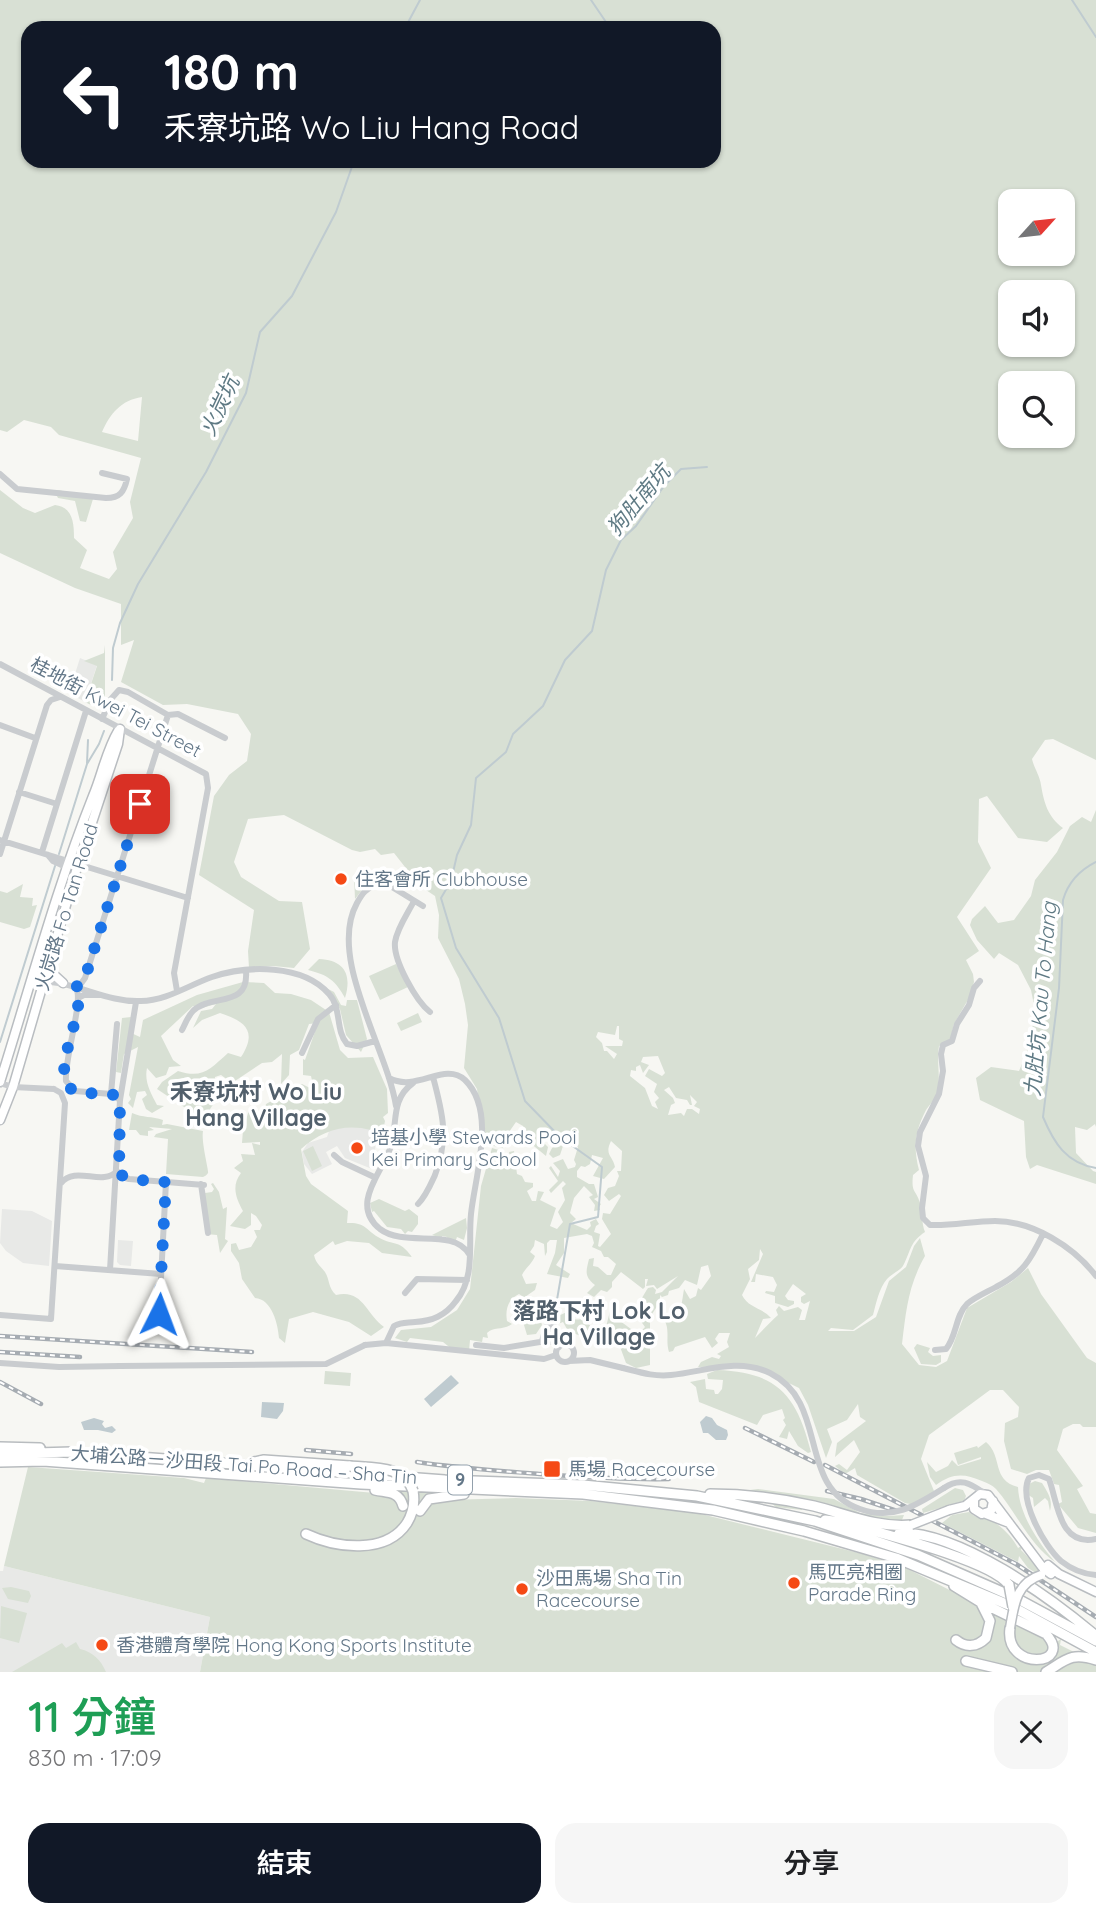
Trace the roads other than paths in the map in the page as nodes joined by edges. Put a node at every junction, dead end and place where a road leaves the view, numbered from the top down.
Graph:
1 (102, 473) dead end
2 (0, 474) edge
3 (0, 664) edge
4 (60, 697) junction
5 (86, 711) junction
6 (168, 715) junction
7 (102, 719) junction
8 (0, 725) edge
9 (120, 729) junction
10 (35, 738) junction
11 (225, 738) dead end
12 (158, 749) junction
13 (19, 792) junction
14 (57, 804) junction
15 (2, 841) edge
16 (0, 854) edge
17 (47, 855) junction
18 (64, 862) junction
19 (78, 864) junction
20 (117, 877) junction
21 (188, 898) junction
22 (414, 901) junction
23 (423, 906) dead end
24 (49, 965) junction
25 (246, 971) junction
26 (44, 981) junction
27 (980, 981) dead end
28 (31, 982) junction
29 (63, 983) junction
30 (75, 987) junction
31 (177, 991) junction
32 (102, 995) junction
33 (80, 997) junction
34 (136, 1002) junction
35 (336, 1005) junction
36 (430, 1012) dead end
37 (117, 1024) dead end
38 (181, 1030) dead end
39 (375, 1041) junction
40 (302, 1053) dead end
41 (114, 1075) junction
42 (65, 1076) junction
43 (389, 1077) junction
44 (433, 1077) junction
45 (414, 1082) junction
46 (0, 1083) edge
47 (13, 1087) junction
48 (54, 1089) junction
49 (80, 1092) junction
50 (111, 1094) junction
51 (120, 1100) junction
52 (65, 1103) junction
53 (396, 1106) junction
54 (0, 1120) edge
55 (334, 1155) dead end
56 (61, 1162) junction
57 (117, 1171) junction
58 (73, 1175) junction
59 (374, 1177) junction
60 (166, 1182) junction
61 (60, 1185) junction
62 (418, 1204) dead end
63 (470, 1228) junction
64 (208, 1233) dead end
65 (1043, 1234) junction
66 (455, 1241) junction
67 (470, 1256) junction
68 (55, 1266) junction
69 (110, 1270) junction
70 (161, 1274) junction
71 (1096, 1276) edge
72 (467, 1280) junction
73 (405, 1293) dead end
74 (0, 1315) edge
75 (159, 1315) dead end
76 (554, 1325) dead end
77 (542, 1341) junction
78 (386, 1343) junction
79 (476, 1345) dead end
80 (559, 1347) junction
81 (571, 1348) junction
82 (935, 1350) dead end
83 (556, 1355) junction
84 (569, 1361) junction
85 (595, 1361) junction
86 (0, 1363) edge
87 (0, 1447) edge
88 (72, 1452) junction
89 (0, 1454) edge
90 (0, 1462) edge
91 (243, 1463) junction
92 (966, 1482) junction
93 (361, 1485) junction
94 (480, 1491) junction
95 (697, 1496) junction
96 (989, 1497) junction
97 (974, 1499) junction
98 (403, 1506) dead end
99 (420, 1511) dead end
100 (986, 1514) junction
101 (815, 1521) junction
102 (1009, 1523) junction
103 (911, 1529) junction
104 (306, 1534) dead end
105 (1096, 1539) edge
106 (1055, 1574) junction
107 (1096, 1575) edge
108 (942, 1578) junction
109 (1096, 1592) edge
110 (981, 1602) junction
111 (1014, 1604) junction
112 (1010, 1628) joint
113 (1096, 1639) edge
114 (956, 1640) dead end
115 (1096, 1653) edge
116 (1096, 1660) edge
117 (966, 1661) dead end
118 (1012, 1672) edge
119 (1046, 1672) edge

1 - 2 street
3 - 4 street, 桂地街 Kwei Tei Street
4 - 5 street, 桂地街 Kwei Tei Street
4 - 10 street
5 - 7 street, 桂地街 Kwei Tei Street
5 - 14 street
6 - 7 street
6 - 11 street
6 - 12 street
7 - 9 street, 桂地街 Kwei Tei Street
8 - 10 street
9 - 12 street, 桂地街 Kwei Tei Street
9 - 18 main road, 火炭路 Fo Tan Road
9 - 19 main road, 火炭路 Fo Tan Road
10 - 13 street
12 - 20 street
12 - 21 street, 桂地街 Kwei Tei Street
13 - 14 street
13 - 15 street
14 - 17 street
15 - 16 street
15 - 17 street
17 - 18 street
18 - 19 street
18 - 28 main road, 火炭路 Fo Tan Road
19 - 20 street
19 - 24 main road, 火炭路 Fo Tan Road
20 - 21 street
20 - 30 street
21 - 31 street, 桂地街 Kwei Tei Street
22 - 23 street
22 - 36 street
22 - 39 street
24 - 26 main road, 火炭路 Fo Tan Road
24 - 29 main road
25 - 31 street
25 - 35 street
25 - 38 street
26 - 28 street
26 - 29 street
26 - 47 main road, 火炭路 Fo Tan Road
27 - 65 street
28 - 46 main road, 火炭路 Fo Tan Road
29 - 30 street
30 - 32 street
30 - 33 street
31 - 34 street
32 - 33 street
32 - 34 street
33 - 42 street
34 - 51 street
35 - 39 street
35 - 40 street
37 - 41 street
39 - 43 street
41 - 50 street
41 - 51 street
42 - 48 street
42 - 49 street
43 - 45 street
43 - 53 street
44 - 45 street
44 - 62 street
44 - 63 street
45 - 53 street
46 - 47 street
47 - 48 street
47 - 54 main road, 火炭路 Fo Tan Road
48 - 52 street
49 - 50 street
49 - 52 street
50 - 51 street
51 - 57 street
52 - 56 street
53 - 59 street
55 - 59 street
56 - 58 street
56 - 61 street
57 - 58 street
57 - 60 street
57 - 69 street
58 - 61 street
59 - 66 street
60 - 64 street
60 - 70 street
61 - 68 street
63 - 66 street
63 - 67 street
65 - 71 street
65 - 82 street
66 - 67 street
67 - 72 street
68 - 69 street
68 - 74 street
69 - 70 street
70 - 75 street
72 - 73 street
72 - 78 street
76 - 77 street
77 - 79 street
77 - 80 street
78 - 83 street
78 - 86 street, bridge
80 - 81 street
80 - 83 street
81 - 84 street
81 - 85 street
83 - 84 street
84 - 85 street
85 - 92 street, bridge
87 - 88 highway
88 - 89 highway, 大埔公路－沙田段 Tai Po Road – Sha Tin / 9
88 - 91 highway, 大埔公路－沙田段 Tai Po Road – Sha Tin / 9
90 - 93 highway, 大埔公路－沙田段 Tai Po Road – Sha Tin / 9
91 - 95 highway, 大埔公路－沙田段 Tai Po Road – Sha Tin / 9
91 - 104 highway, bridge
92 - 96 street
92 - 97 street
93 - 94 highway, 大埔公路－沙田段 Tai Po Road – Sha Tin / 9
93 - 98 highway
94 - 99 highway
94 - 108 highway, 大埔公路－沙田段 Tai Po Road – Sha Tin / 9
95 - 101 highway, 大埔公路－沙田段 Tai Po Road – Sha Tin / 9
95 - 103 highway
96 - 97 main road
96 - 100 main road
96 - 102 main road
97 - 100 main road
97 - 103 main road, bridge
100 - 102 main road
101 - 111 highway, 大埔公路－沙田段 Tai Po Road – Sha Tin / 9
101 - 111 highway, bridge
102 - 106 main road
103 - 113 highway
105 - 107 street
106 - 109 main road
106 - 111 main road, bridge
108 - 110 highway
108 - 111 highway, 大埔公路－沙田段 Tai Po Road – Sha Tin / 9
110 - 112 highway
110 - 114 highway
111 - 112 main road, bridge
111 - 113 highway, 9
111 - 115 highway, 9
116 - 119 highway
117 - 118 highway

